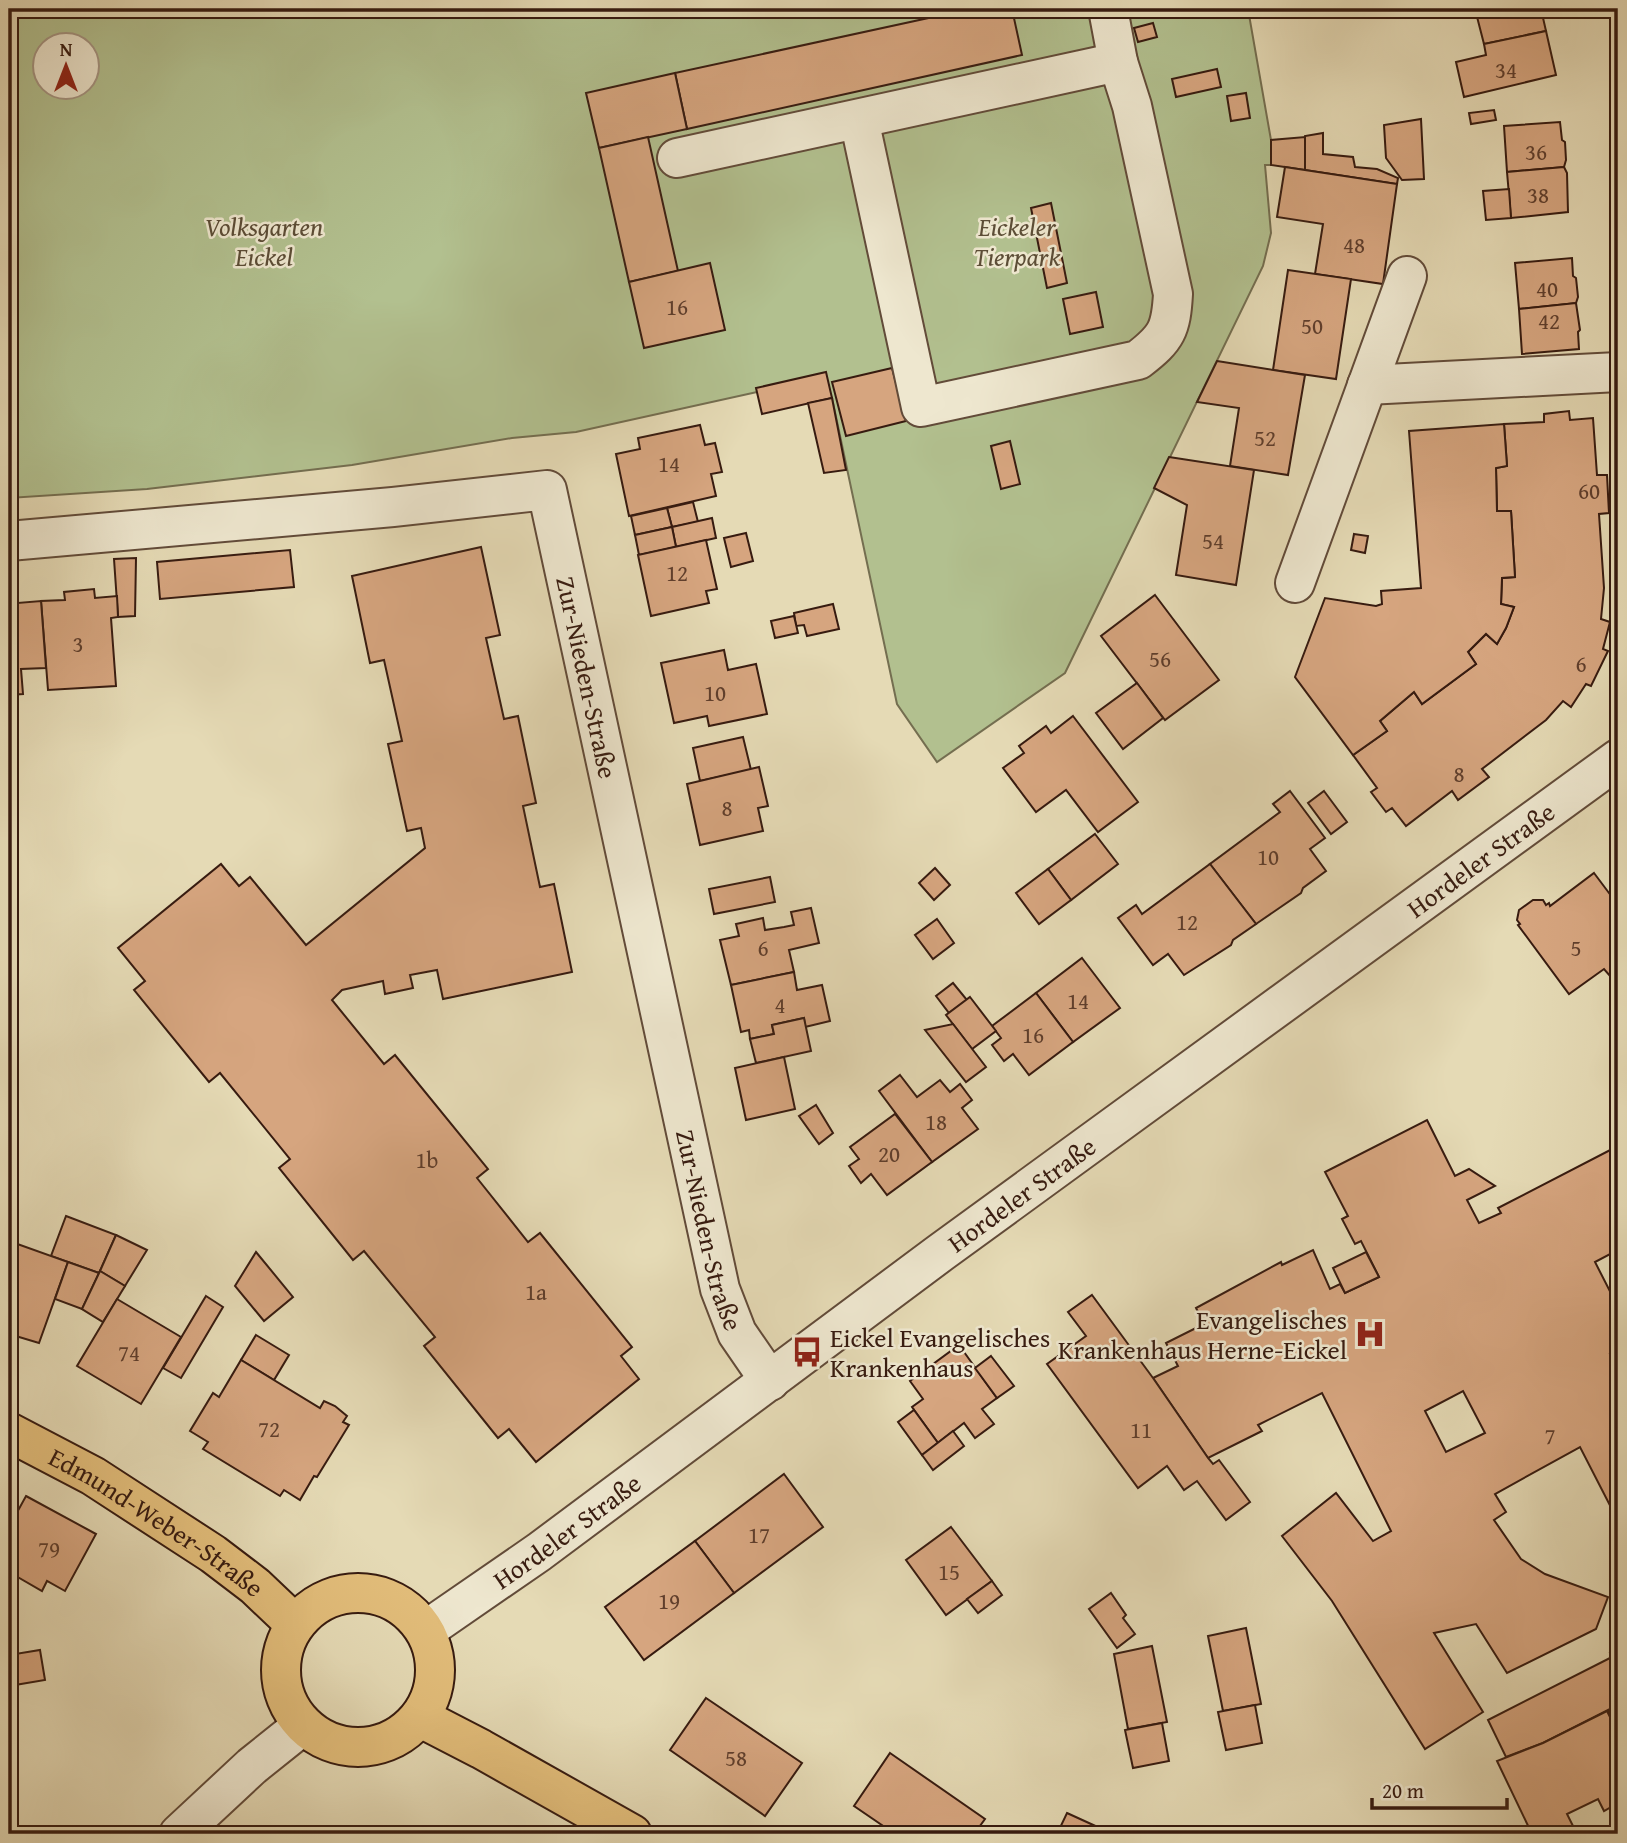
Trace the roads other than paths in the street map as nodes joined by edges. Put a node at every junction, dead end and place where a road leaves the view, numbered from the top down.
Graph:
1 (1108, 9) edge
2 (1118, 62) junction
3 (859, 118) junction
4 (677, 158) dead end
5 (1406, 275) dead end
6 (1618, 372) edge
7 (1367, 385) junction
8 (9, 541) edge
9 (1296, 583) dead end
10 (1618, 760) edge
11 (770, 1381) junction
12 (9, 1432) edge
13 (295, 1623) junction
14 (426, 1630) junction
15 (421, 1718) junction
16 (302, 1726) junction
17 (179, 1834) edge
18 (632, 1834) edge

1 - 2 street
2 - 3 street
2 - 3 street
3 - 4 street
5 - 7 street
6 - 7 street
7 - 9 street
8 - 11 street, Zur-Nieden-Straße
10 - 11 street, Hordeler Straße
11 - 14 street, Hordeler Straße
12 - 13 main road, Edmund-Weber-Straße
13 - 14 main road
13 - 16 main road
14 - 15 main road
15 - 16 main road
15 - 18 main road
16 - 17 street

